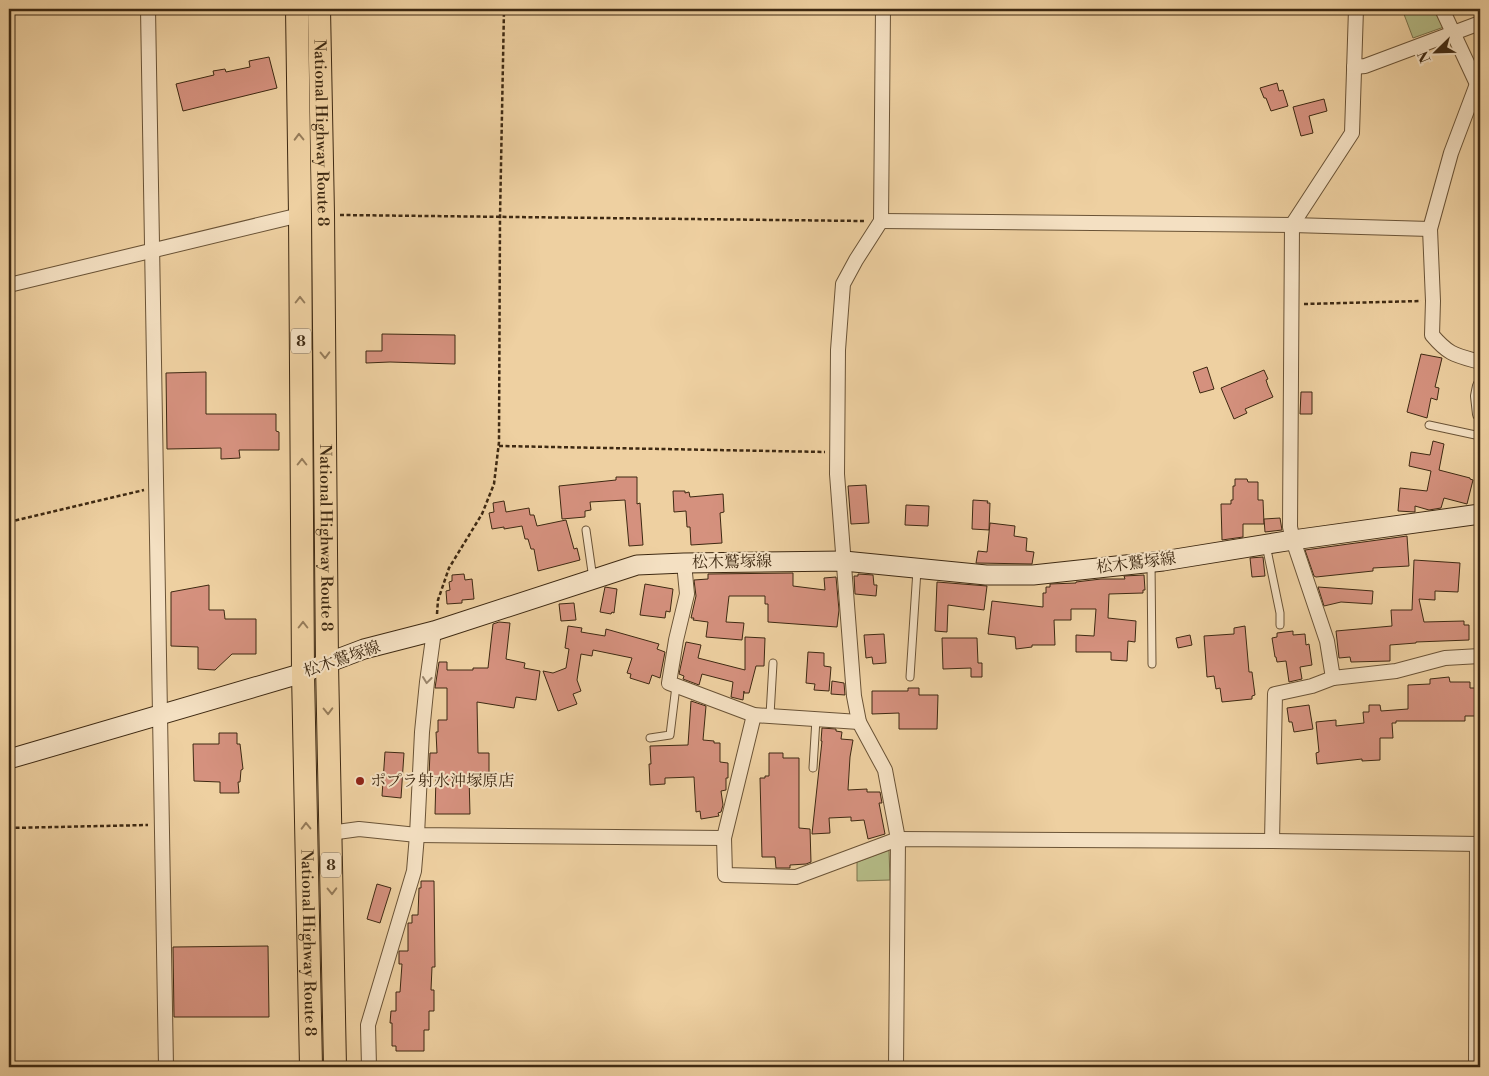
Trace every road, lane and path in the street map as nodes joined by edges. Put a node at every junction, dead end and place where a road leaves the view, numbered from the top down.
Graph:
1 (148, 9) edge
2 (297, 9) edge
3 (319, 9) edge
4 (504, 9) edge
5 (883, 9) edge
6 (1356, 9) edge
7 (1442, 9) edge
8 (1480, 24) edge
9 (1453, 34) junction
10 (1354, 66) junction
11 (1479, 86) edge
12 (323, 214) junction
13 (300, 215) junction
14 (500, 217) junction
15 (881, 222) junction
16 (1292, 225) junction
17 (1430, 229) junction
18 (152, 252) junction
19 (9, 285) edge
20 (1433, 301) junction
21 (1292, 304) junction
22 (1480, 362) edge
23 (1480, 386) edge
24 (1480, 414) edge
25 (1429, 426) dead end
26 (1480, 436) edge
27 (499, 446) junction
28 (837, 452) junction
29 (156, 487) junction
30 (1480, 514) edge
31 (9, 522) edge
32 (586, 530) dead end
33 (1293, 540) junction
34 (1266, 545) junction
35 (844, 561) junction
36 (1150, 562) junction
37 (684, 563) junction
38 (917, 569) junction
39 (593, 580) junction
40 (1280, 625) dead end
41 (435, 631) junction
42 (1480, 656) edge
43 (327, 662) junction
44 (773, 664) dead end
45 (1152, 664) dead end
46 (303, 673) junction
47 (910, 677) dead end
48 (1333, 678) junction
49 (676, 686) junction
50 (160, 714) junction
51 (754, 715) junction
52 (770, 715) junction
53 (816, 719) junction
54 (859, 722) junction
55 (650, 738) dead end
56 (9, 759) edge
57 (813, 768) dead end
58 (162, 825) junction
59 (9, 828) edge
60 (330, 833) junction
61 (417, 835) junction
62 (724, 838) junction
63 (898, 839) junction
64 (1272, 841) junction
65 (1479, 844) edge
66 (1478, 994) edge
67 (166, 1067) edge
68 (310, 1067) edge
69 (335, 1067) edge
70 (369, 1067) edge
71 (896, 1067) edge
72 (1476, 1067) edge

1 - 18 street
13 -> 2 highway, National Highway Route 8 / 8
3 - 12 highway, National Highway Route 8 / 8
4 - 14 path
5 - 15 street
6 - 10 street
7 - 9 street
8 - 9 street
9 - 10 street
9 - 11 street
10 - 16 street
11 - 17 street
12 - 14 path
12 -> 43 highway, National Highway Route 8 / 8
13 - 18 street
46 -> 13 highway, National Highway Route 8 / 8
14 - 15 path
14 - 27 path
15 - 16 street
15 - 28 street
16 - 17 street
16 - 21 street
17 - 20 street
18 - 19 street
18 - 29 street
20 - 21 path
20 - 22 street
21 - 33 street
23 - 24 street
25 - 26 lane
27 - 28 path
27 - 41 path
28 - 35 street
29 - 31 path
29 - 50 street
30 - 33 main road, 松木鷲塚線
32 - 39 lane
33 - 34 main road, 松木鷲塚線
33 - 48 street
34 - 36 main road, 松木鷲塚線
34 - 40 lane
35 - 37 main road, 松木鷲塚線
35 - 38 main road, 松木鷲塚線
35 - 54 street
36 - 38 main road, 松木鷲塚線
36 - 45 lane
37 - 39 main road, 松木鷲塚線
37 - 49 street
38 - 47 lane
39 - 41 main road, 松木鷲塚線
41 - 43 main road, 松木鷲塚線
41 -> 61 street
42 - 48 street
43 - 46 main road, 松木鷲塚線
43 -> 60 highway, National Highway Route 8 / 8
44 - 52 lane
46 - 50 main road, 松木鷲塚線
68 -> 46 highway, National Highway Route 8 / 8
48 - 64 street
49 - 51 street
49 - 55 lane
50 - 56 main road, 松木鷲塚線
50 - 58 street
51 - 52 street
51 - 62 street
52 - 53 street
53 - 54 street
53 - 57 lane
54 - 63 street
58 - 59 path
58 - 67 street
60 - 61 street
60 -> 69 highway, National Highway Route 8 / 8
61 - 62 street
61 - 70 street
62 - 63 street
63 - 64 street
63 - 71 street
64 - 65 street
65 - 66 street
66 - 72 street

